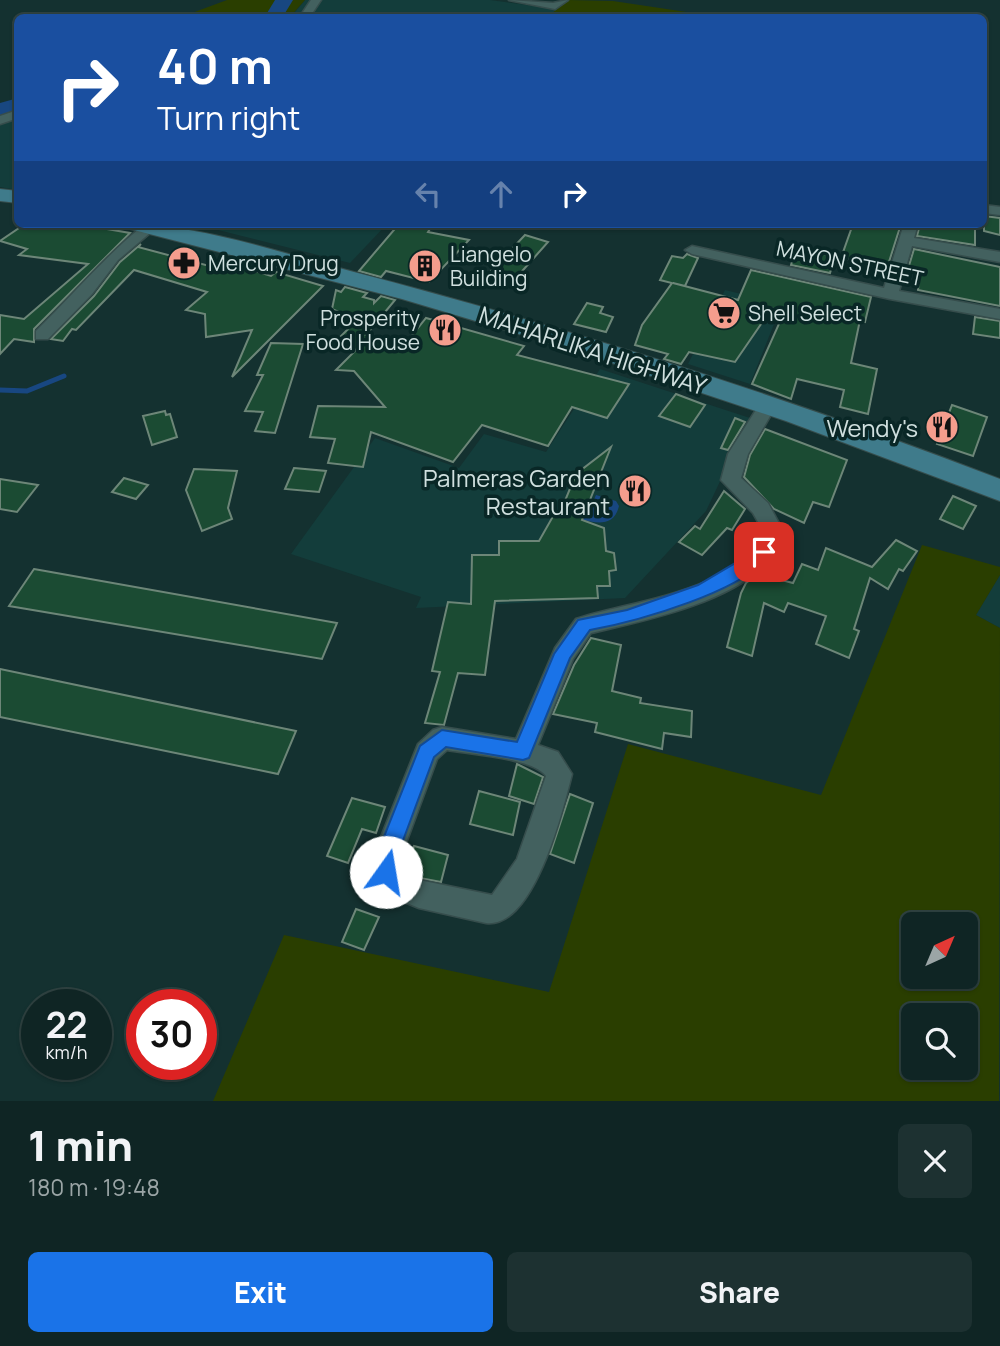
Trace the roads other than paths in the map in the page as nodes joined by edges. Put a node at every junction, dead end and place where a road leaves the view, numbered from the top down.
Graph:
1 (514, 0) edge
2 (563, 0) edge
3 (142, 228) edge
4 (152, 228) edge
5 (910, 228) edge
6 (906, 241) junction
7 (692, 250) dead end
8 (1000, 257) edge
9 (890, 294) junction
10 (1000, 314) edge
11 (43, 335) dead end
12 (767, 406) junction
13 (1000, 490) edge
14 (523, 752) junction

1 - 2 street
3 - 11 street
4 - 12 main road, MAHARLIKA HIGHWAY
5 - 6 street
6 - 8 street
6 - 9 street
7 - 9 street, MAYON STREET
9 - 10 street, MAYON STREET
12 - 13 main road, MAHARLIKA HIGHWAY
12 - 14 street
14 - 14 street

